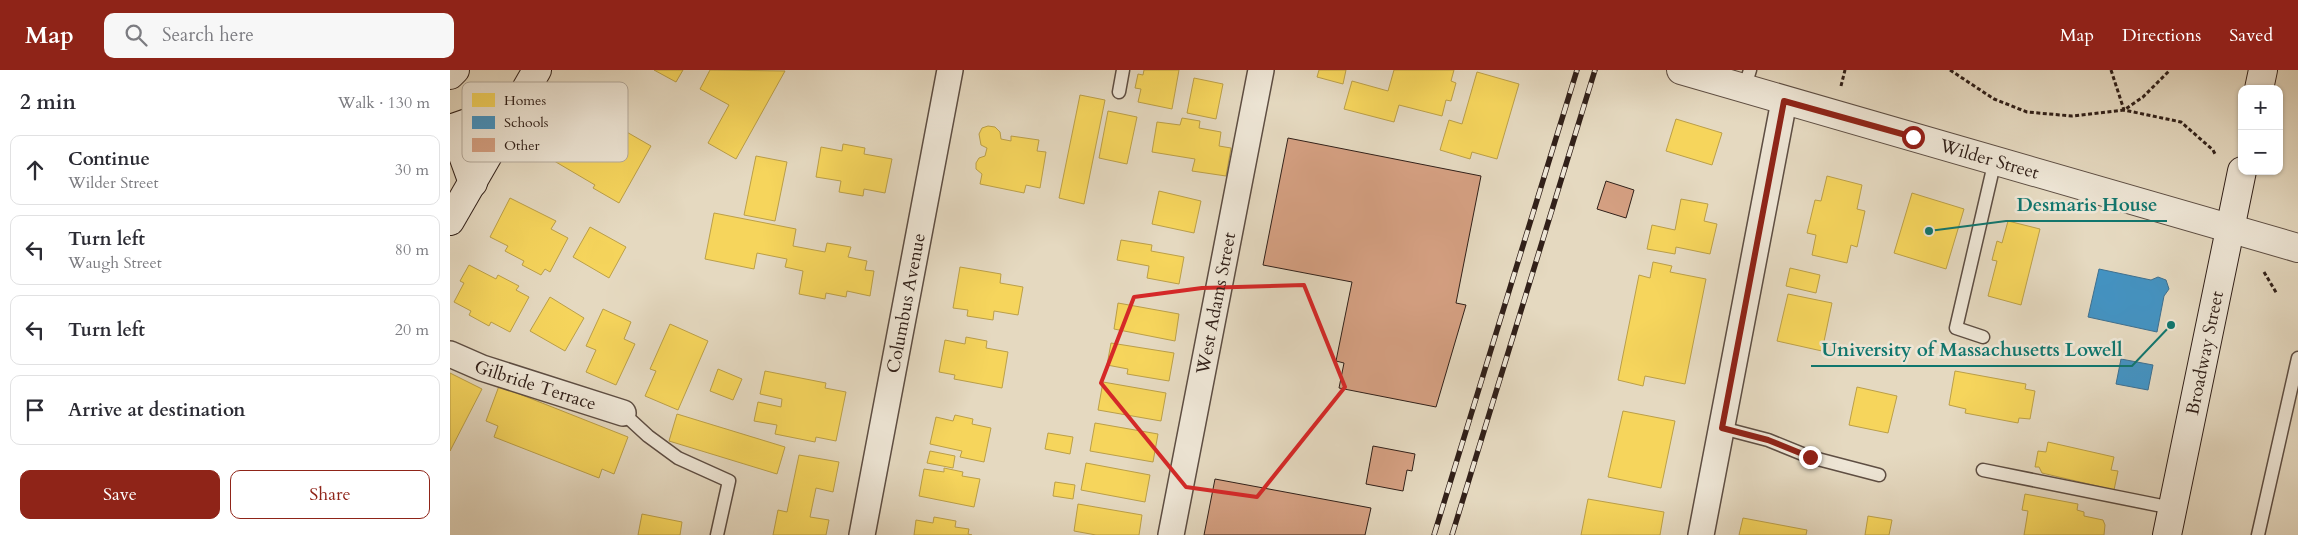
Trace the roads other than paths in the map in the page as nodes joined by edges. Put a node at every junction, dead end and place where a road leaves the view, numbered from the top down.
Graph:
1 (455, 70) edge
2 (537, 70) edge
3 (950, 70) edge
4 (1123, 70) edge
5 (1261, 70) edge
6 (1681, 70) edge
7 (2263, 70) edge
8 (450, 74) edge
9 (1747, 80) edge
10 (530, 82) edge
11 (2260, 85) edge
12 (1119, 92) dead end
13 (1784, 101) junction
14 (452, 128) edge
15 (462, 154) edge
16 (1995, 160) junction
17 (465, 162) edge
18 (485, 162) edge
19 (2241, 175) edge
20 (473, 183) junction
21 (450, 221) edge
22 (2231, 229) junction
23 (2298, 248) edge
24 (1983, 337) dead end
25 (450, 354) edge
26 (2298, 358) edge
27 (623, 412) joint
28 (1722, 428) junction
29 (1983, 470) dead end
30 (1879, 475) dead end
31 (2172, 508) junction
32 (717, 535) edge
33 (862, 535) edge
34 (1171, 535) edge
35 (1701, 535) edge
36 (2167, 535) edge
37 (2258, 535) edge

1 - 8 main road
2 - 10 main road
3 - 33 street, Columbus Avenue
4 - 12 lane
5 - 34 street, West Adams Street
6 - 9 main road, Wilder Street
7 - 11 main road
9 - 13 main road, Wilder Street
13 - 16 main road, Wilder Street
13 - 28 street
14 - 15 main road
16 - 22 main road, Wilder Street
16 - 24 lane
17 - 20 main road
18 - 20 main road
19 - 22 main road, Broadway Street
20 - 21 main road
22 - 23 main road, Wilder Street
22 - 31 main road, Broadway Street
25 - 27 street, Gilbride Terrace
26 - 37 lane
27 - 32 lane
28 - 30 lane
28 - 35 street
29 - 31 lane
31 - 36 main road, Broadway Street

